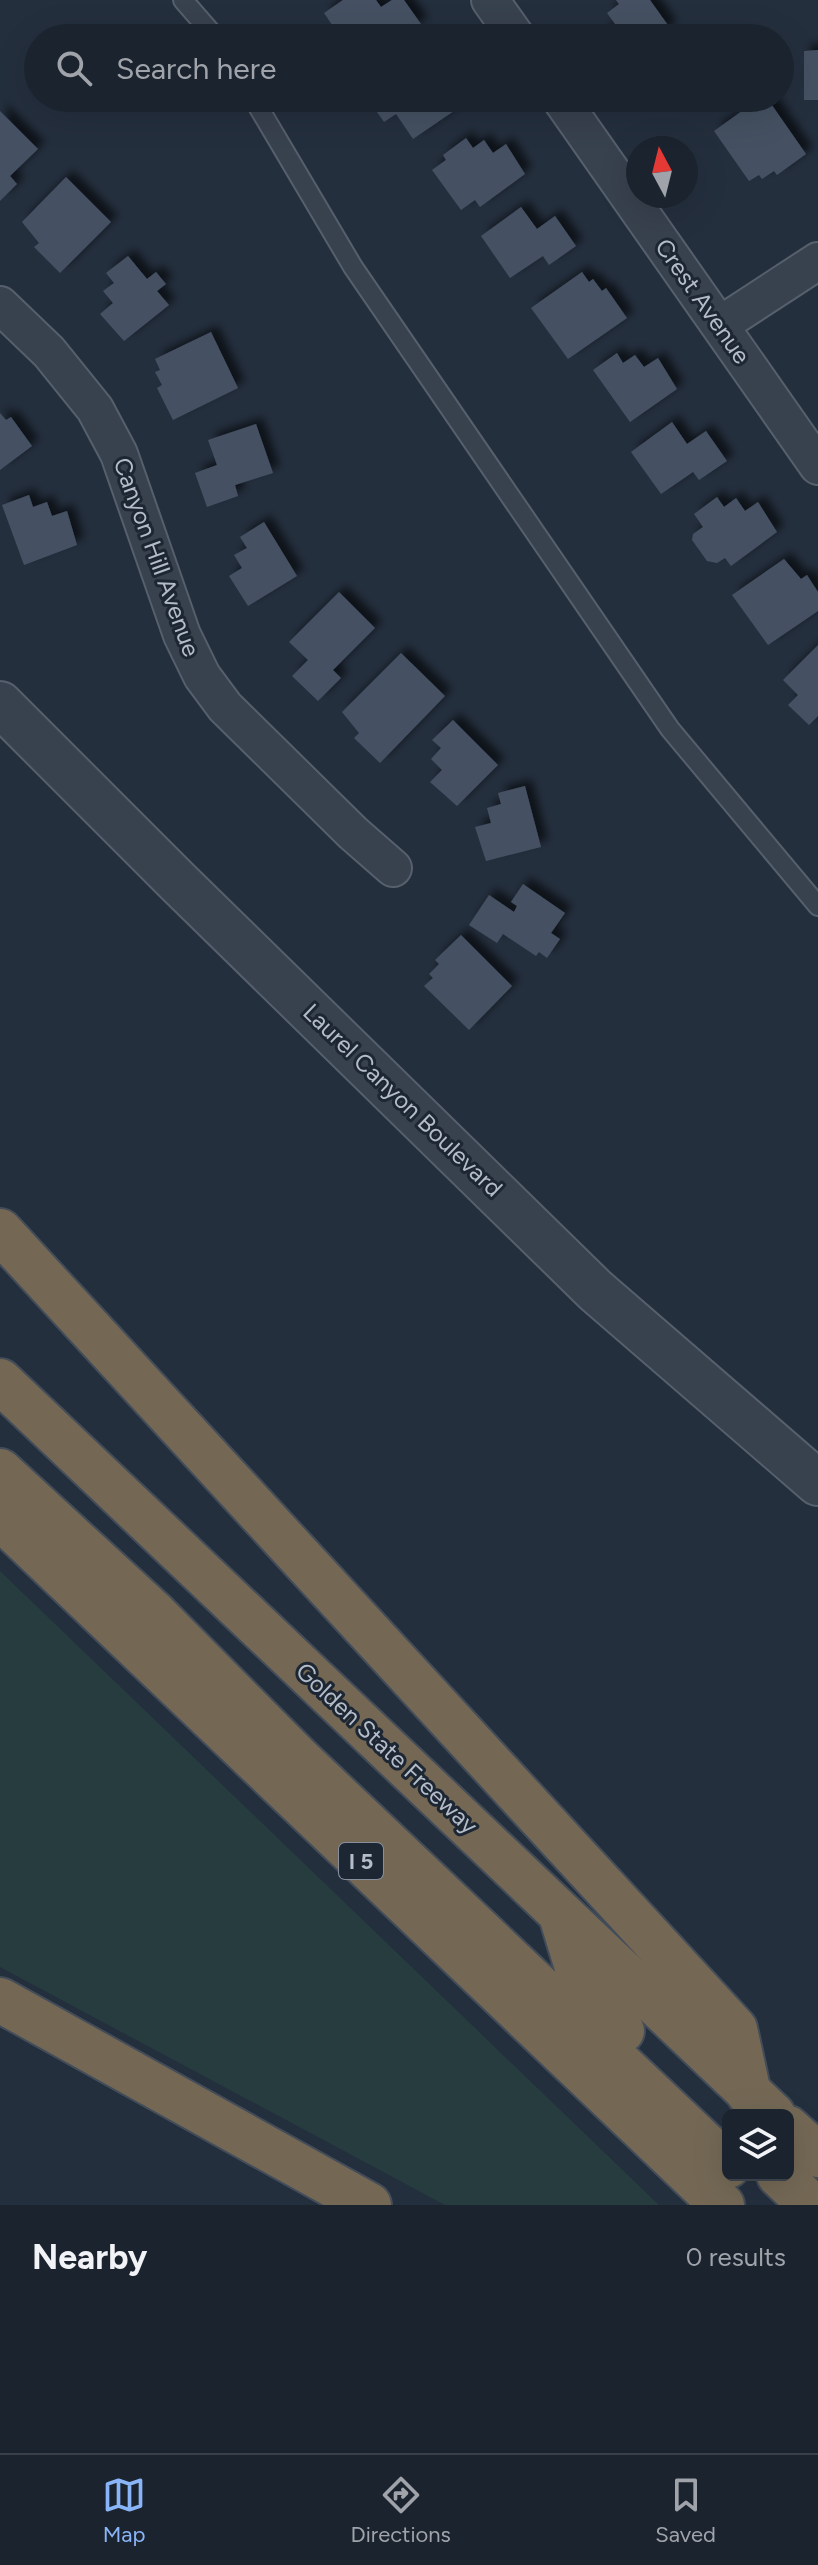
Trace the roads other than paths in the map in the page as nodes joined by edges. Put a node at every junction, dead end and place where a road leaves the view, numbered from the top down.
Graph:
1 (183, 0) edge
2 (490, 0) edge
3 (204, 24) edge
4 (507, 24) edge
5 (261, 112) edge
6 (570, 112) edge
7 (818, 261) edge
8 (0, 305) edge
9 (720, 325) junction
10 (818, 466) edge
11 (0, 704) edge
12 (393, 868) dead end
13 (818, 906) edge
14 (0, 1231) edge
15 (0, 1381) edge
16 (0, 1471) edge
17 (818, 1483) edge
18 (0, 1517) edge
19 (0, 2000) edge
20 (747, 2109) edge
21 (749, 2109) edge
22 (794, 2133) edge
23 (818, 2155) edge
24 (722, 2160) edge
25 (743, 2181) edge
26 (785, 2181) edge
27 (369, 2205) edge
28 (722, 2205) edge
29 (769, 2205) edge
30 (811, 2205) edge

1 - 3 lane
2 - 4 street
5 - 13 lane
6 - 9 street, Crest Avenue
7 - 9 street
8 - 12 street, Canyon Hill Avenue
9 - 10 street, Crest Avenue
11 - 17 street, Laurel Canyon Boulevard
14 - 21 highway
15 - 20 highway, Golden State Freeway
16 - 24 highway
18 - 28 highway, I 5
19 - 27 highway
22 - 23 highway
25 - 29 highway
26 - 30 highway

